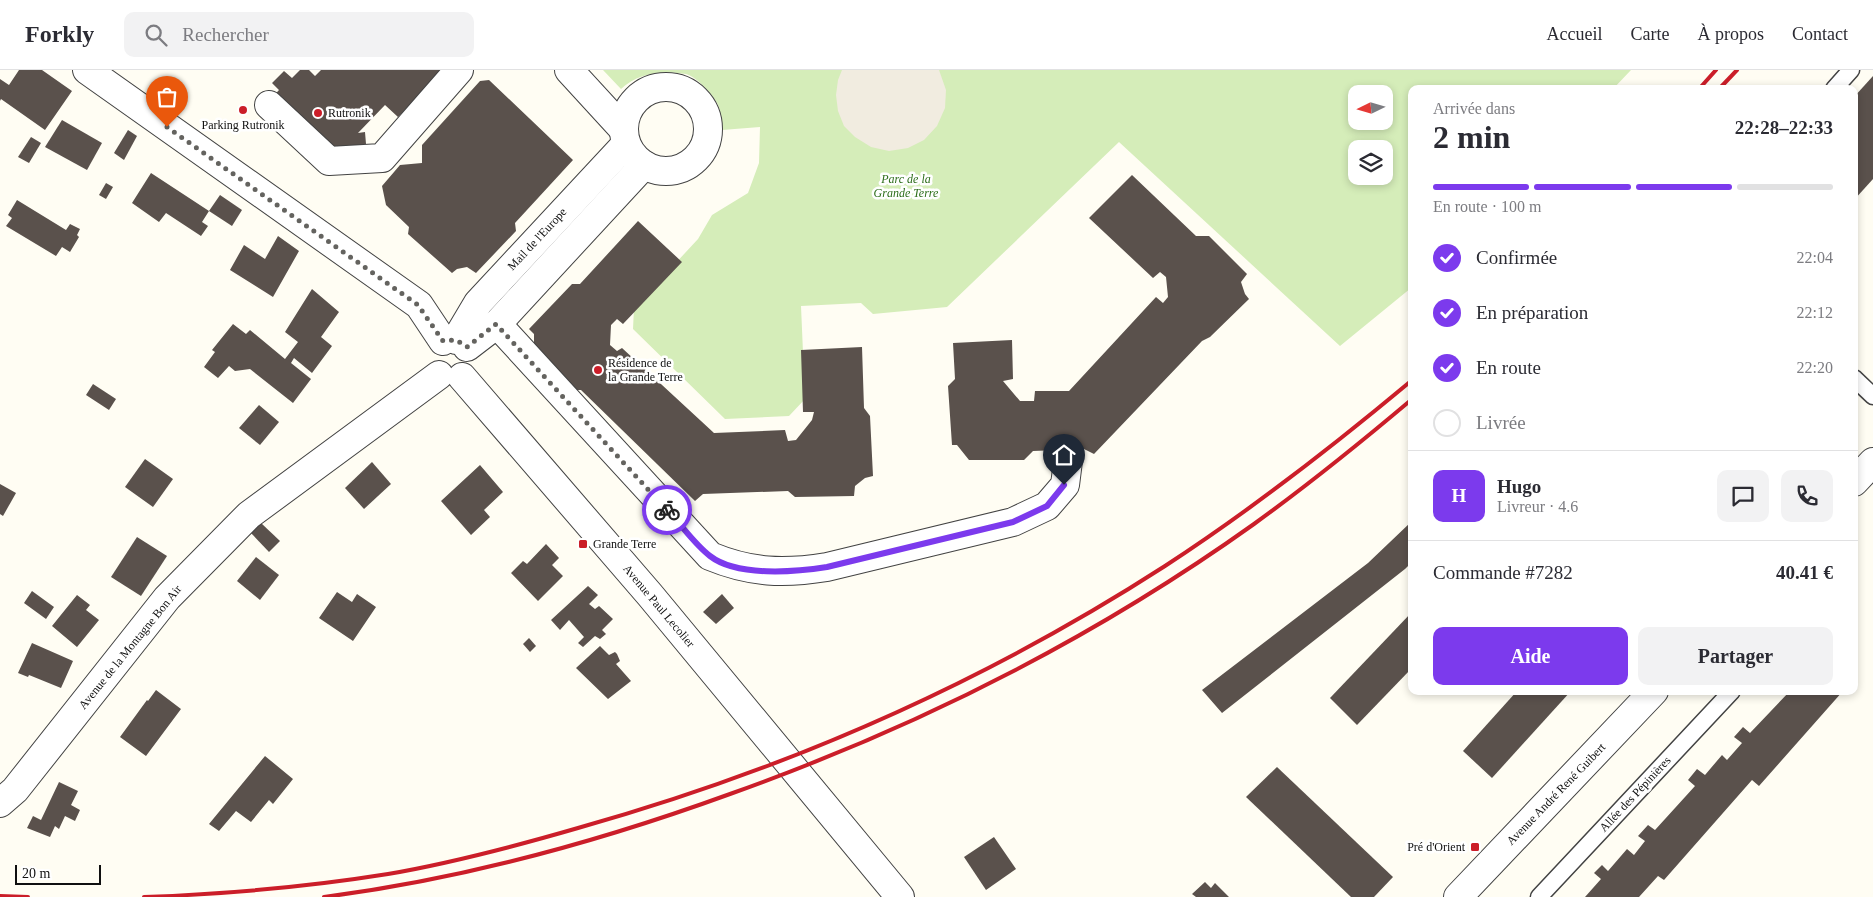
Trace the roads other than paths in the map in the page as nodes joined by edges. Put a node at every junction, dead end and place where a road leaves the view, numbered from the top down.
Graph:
1 (87, 70) edge
2 (459, 70) edge
3 (569, 70) edge
4 (1851, 70) edge
5 (1838, 85) edge
6 (269, 105) dead end
7 (625, 137) junction
8 (644, 165) junction
9 (496, 324) junction
10 (455, 343) junction
11 (450, 376) junction
12 (1858, 382) edge
13 (1873, 396) edge
14 (1068, 461) dead end
15 (1873, 462) edge
16 (1858, 478) edge
17 (1650, 695) edge
18 (1728, 695) edge
19 (0, 803) edge
20 (900, 897) edge
21 (1458, 897) edge
22 (1539, 897) edge

1 - 10 street
2 - 6 street
3 - 7 street
4 - 5 lane
7 - 8 street
7 - 8 street, Mail de l'Europe
7 - 10 street, Mail de l'Europe
8 - 9 street
9 - 10 street
9 - 14 street
10 - 11 street
10 - 11 street
11 - 19 street, Avenue de la Montagne Bon Air
11 - 20 street, Avenue Paul Lecolier
12 - 13 lane
15 - 16 street
17 - 21 street, Avenue André René Guibert
18 - 22 lane, Allée des Pépinières

